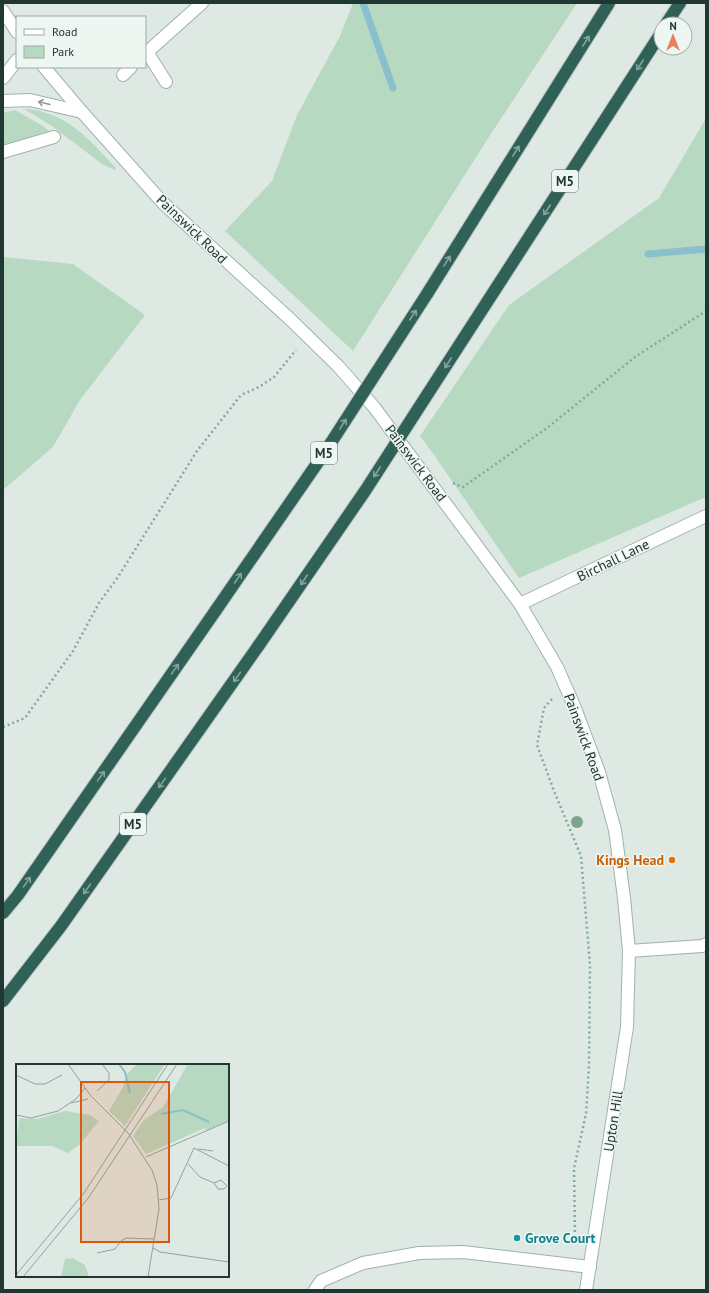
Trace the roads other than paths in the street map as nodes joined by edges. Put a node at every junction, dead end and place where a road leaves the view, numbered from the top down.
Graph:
1 (202, 3) edge
2 (609, 3) edge
3 (680, 3) edge
4 (3, 11) edge
5 (671, 16) edge
6 (16, 30) edge
7 (653, 44) edge
8 (146, 53) edge
9 (16, 61) edge
10 (45, 68) edge
11 (3, 78) edge
12 (166, 82) dead end
13 (3, 101) edge
14 (82, 112) junction
15 (54, 138) dead end
16 (3, 152) edge
17 (706, 516) edge
18 (520, 604) junction
19 (3, 913) edge
20 (706, 944) edge
21 (629, 951) junction
22 (3, 1002) edge
23 (590, 1267) junction
24 (315, 1290) edge
25 (586, 1290) edge

1 - 8 main road
19 -> 2 highway, M5, bridge
3 - 5 highway
4 - 6 main road
7 -> 22 highway, M5, bridge
8 - 12 main road
9 - 11 main road
10 - 14 main road, Painswick Road
14 -> 13 main road
14 - 18 main road, Painswick Road
15 - 16 main road
17 - 18 main road, Birchall Lane
18 - 21 main road, Painswick Road
20 - 21 main road
21 - 23 main road, Upton Hill
23 - 24 main road
23 - 25 main road, Upton Hill

